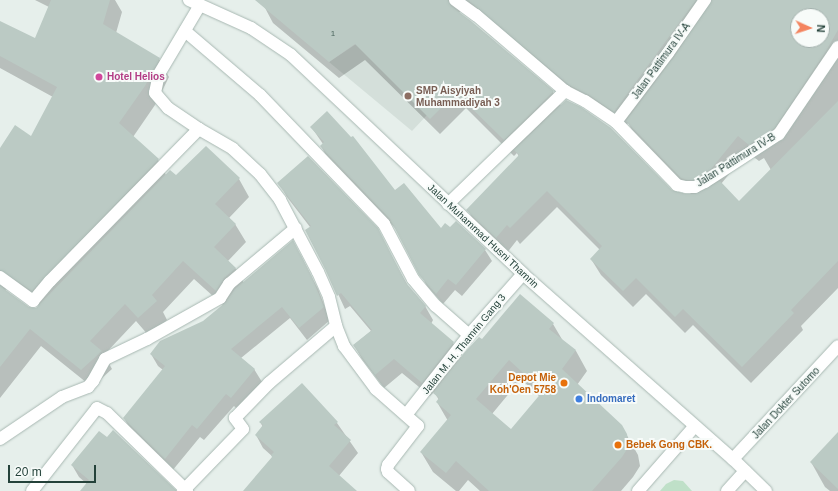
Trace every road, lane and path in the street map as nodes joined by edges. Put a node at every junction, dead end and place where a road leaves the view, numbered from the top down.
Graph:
1 (455, 0) edge
2 (705, 0) edge
3 (195, 2) edge
4 (185, 31) junction
5 (838, 46) edge
6 (565, 91) junction
7 (616, 122) junction
8 (199, 129) junction
9 (448, 204) junction
10 (296, 228) junction
11 (523, 274) junction
12 (0, 277) edge
13 (336, 326) junction
14 (469, 335) junction
15 (838, 346) edge
16 (406, 415) junction
17 (695, 426) junction
18 (0, 439) edge
19 (733, 459) junction
20 (745, 471) junction
21 (185, 490) edge
22 (32, 491) edge
23 (409, 491) edge
24 (638, 491) edge
25 (727, 491) edge
26 (766, 491) edge

1 - 6 street, Jalan Pattimura IV-B
2 - 7 street, Jalan Pattimura IV-A
3 - 4 street
3 - 9 street, Jalan Muhammad Husni Thamrin
4 - 8 street
4 - 14 street
5 - 7 street, Jalan Pattimura IV-B
6 - 7 street, Jalan Pattimura IV-B
6 - 9 street
8 - 10 street
8 - 12 street
9 - 11 street, Jalan Muhammad Husni Thamrin
10 - 13 street
10 - 18 street
11 - 14 street, Jalan M. H. Thamrin Gang 3
11 - 17 street, Jalan Muhammad Husni Thamrin
13 - 16 street
13 - 21 street
14 - 16 street, Jalan M. H. Thamrin Gang 3
15 - 19 street, Jalan Dokter Sutomo
16 - 23 street
17 - 19 street, Jalan Muhammad Husni Thamrin
17 - 24 street
19 - 20 street, Jalan Muhammad Husni Thamrin
20 - 25 street
20 - 26 street, Jalan Muhammad Husni Thamrin
21 - 22 street

